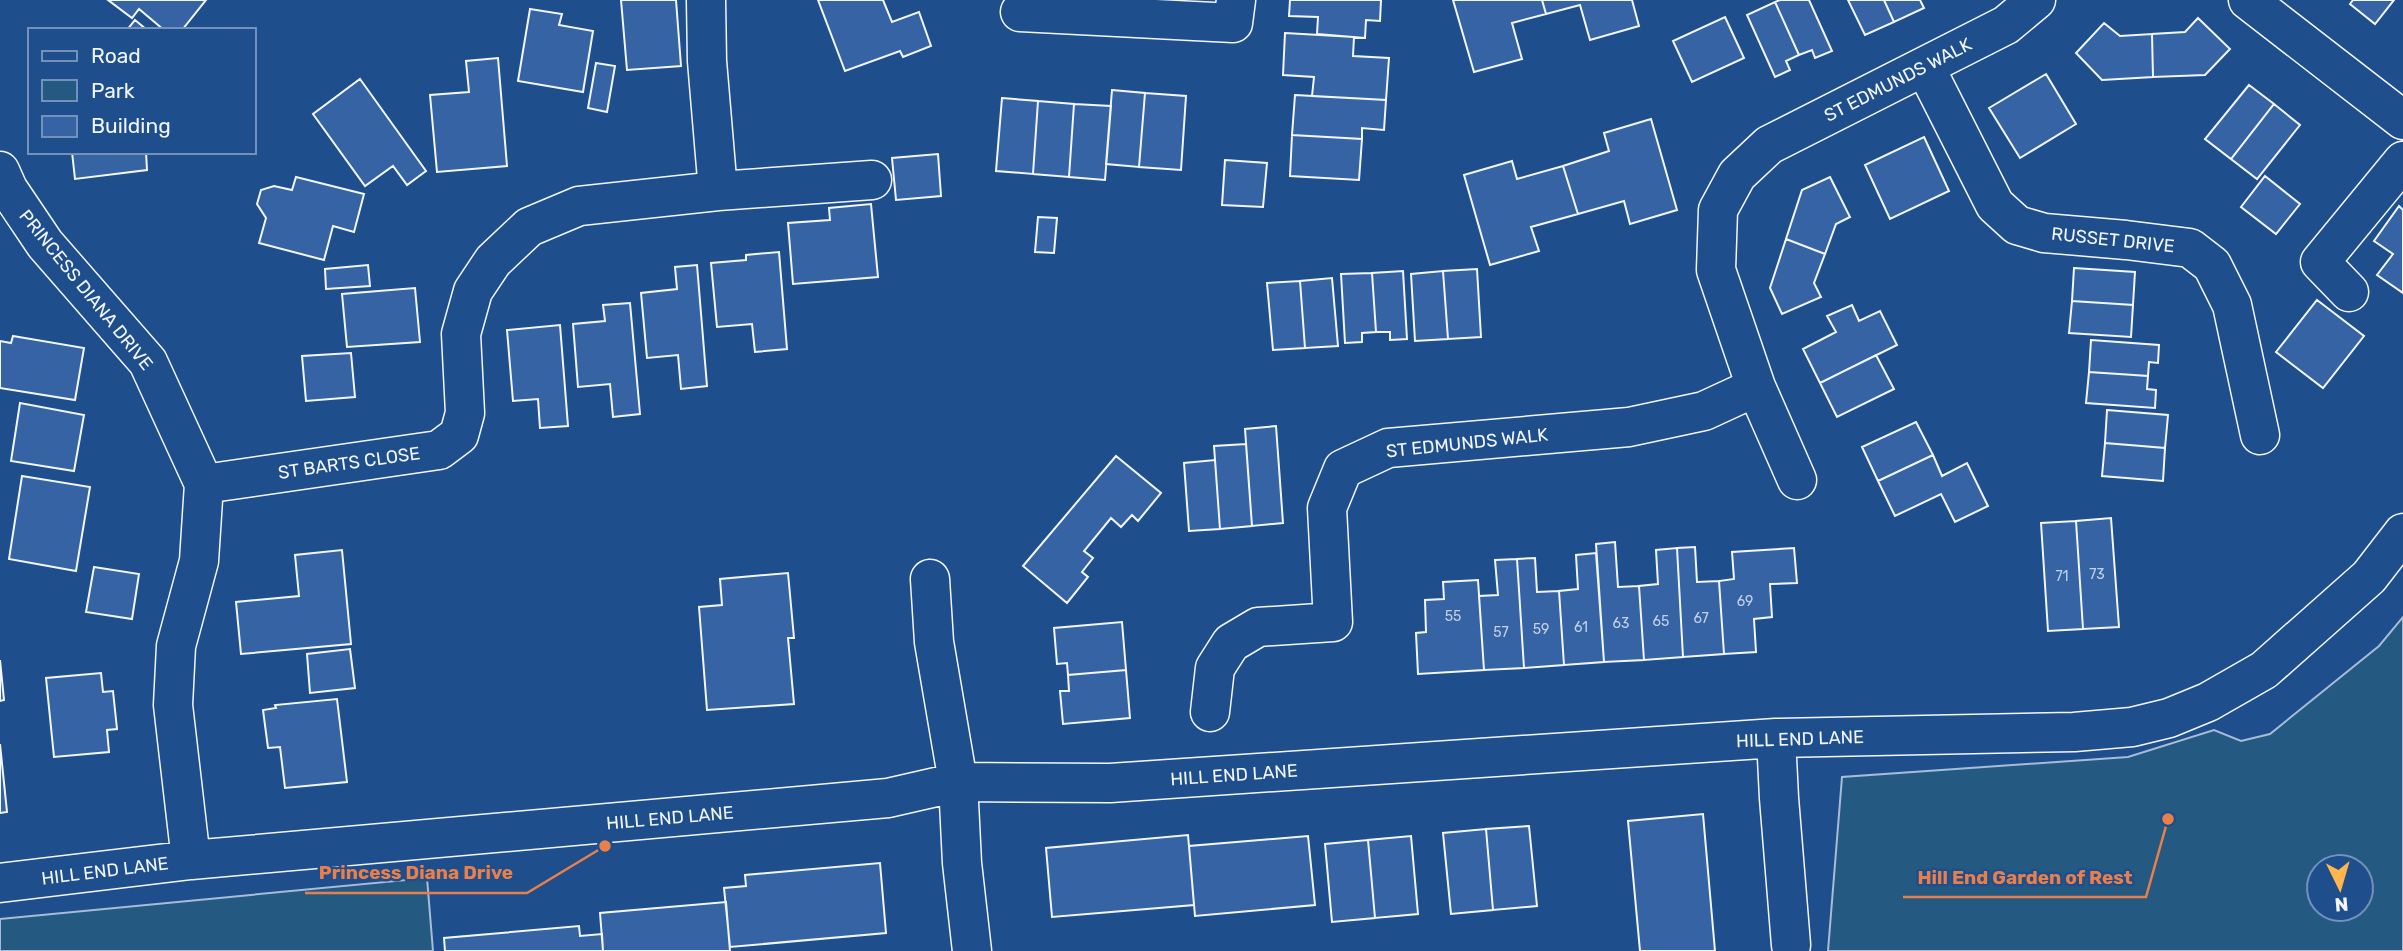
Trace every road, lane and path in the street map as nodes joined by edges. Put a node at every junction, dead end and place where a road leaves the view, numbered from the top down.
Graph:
1 (706, 0) edge
2 (1236, 0) edge
3 (2036, 0) edge
4 (2248, 0) edge
5 (1020, 12) dead end
6 (1925, 67) junction
7 (2403, 120) edge
8 (2403, 161) edge
9 (0, 172) edge
10 (873, 180) dead end
11 (718, 191) junction
12 (2350, 292) dead end
13 (1756, 387) junction
14 (2260, 435) dead end
15 (1797, 480) dead end
16 (204, 484) junction
17 (2403, 533) edge
18 (930, 579) dead end
19 (1210, 712) dead end
20 (1776, 738) junction
21 (958, 782) junction
22 (191, 860) junction
23 (0, 883) edge
24 (1791, 945) dead end
25 (972, 951) edge

1 - 11 street
2 - 5 street
3 - 6 street, ST EDMUNDS WALK
4 - 7 street
6 - 13 street, ST EDMUNDS WALK
6 - 14 street, RUSSET DRIVE
8 - 12 street
9 - 16 street, PRINCESS DIANA DRIVE
10 - 11 street, ST BARTS CLOSE
11 - 16 street, ST BARTS CLOSE
13 - 15 street, ST EDMUNDS WALK
13 - 19 street, ST EDMUNDS WALK
16 - 22 street, PRINCESS DIANA DRIVE
17 - 20 street, HILL END LANE
18 - 21 street
20 - 21 street, HILL END LANE
20 - 24 street
21 - 22 street, HILL END LANE
21 - 25 street
22 - 23 street, HILL END LANE

